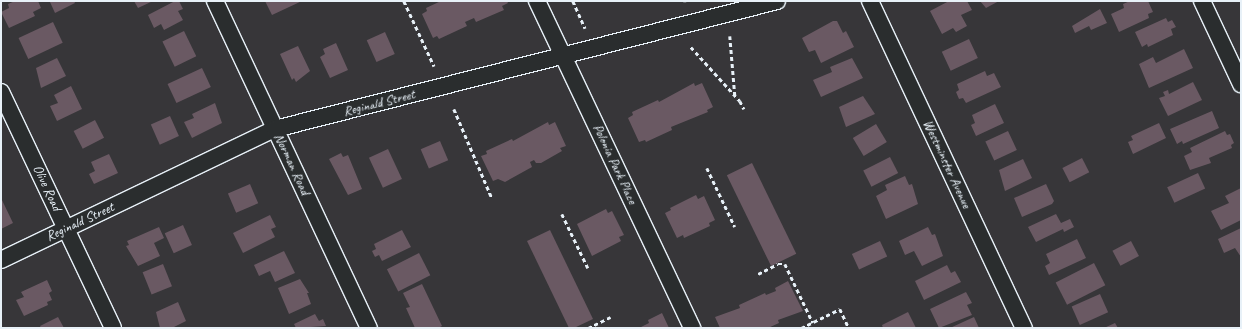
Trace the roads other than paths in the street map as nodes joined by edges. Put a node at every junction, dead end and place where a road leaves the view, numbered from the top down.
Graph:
1 (215, 1) edge
2 (537, 1) edge
3 (777, 1) edge
4 (870, 1) edge
5 (1202, 1) edge
6 (563, 56) junction
7 (1241, 84) edge
8 (1, 92) edge
9 (276, 130) junction
10 (66, 229) junction
11 (1, 260) edge
12 (113, 328) edge
13 (369, 328) edge
14 (692, 328) edge
15 (1024, 328) edge

1 - 9 street, Norman Road
2 - 6 street, Polonia Park Place
3 - 6 street, Reginald Street
4 - 15 street, Westminster Avenue
5 - 7 street
6 - 9 street, Reginald Street
6 - 14 street, Polonia Park Place
8 - 10 street, Olive Road
9 - 10 street, Reginald Street
9 - 13 street, Norman Road
10 - 11 street, Reginald Street
10 - 12 street, Olive Road

